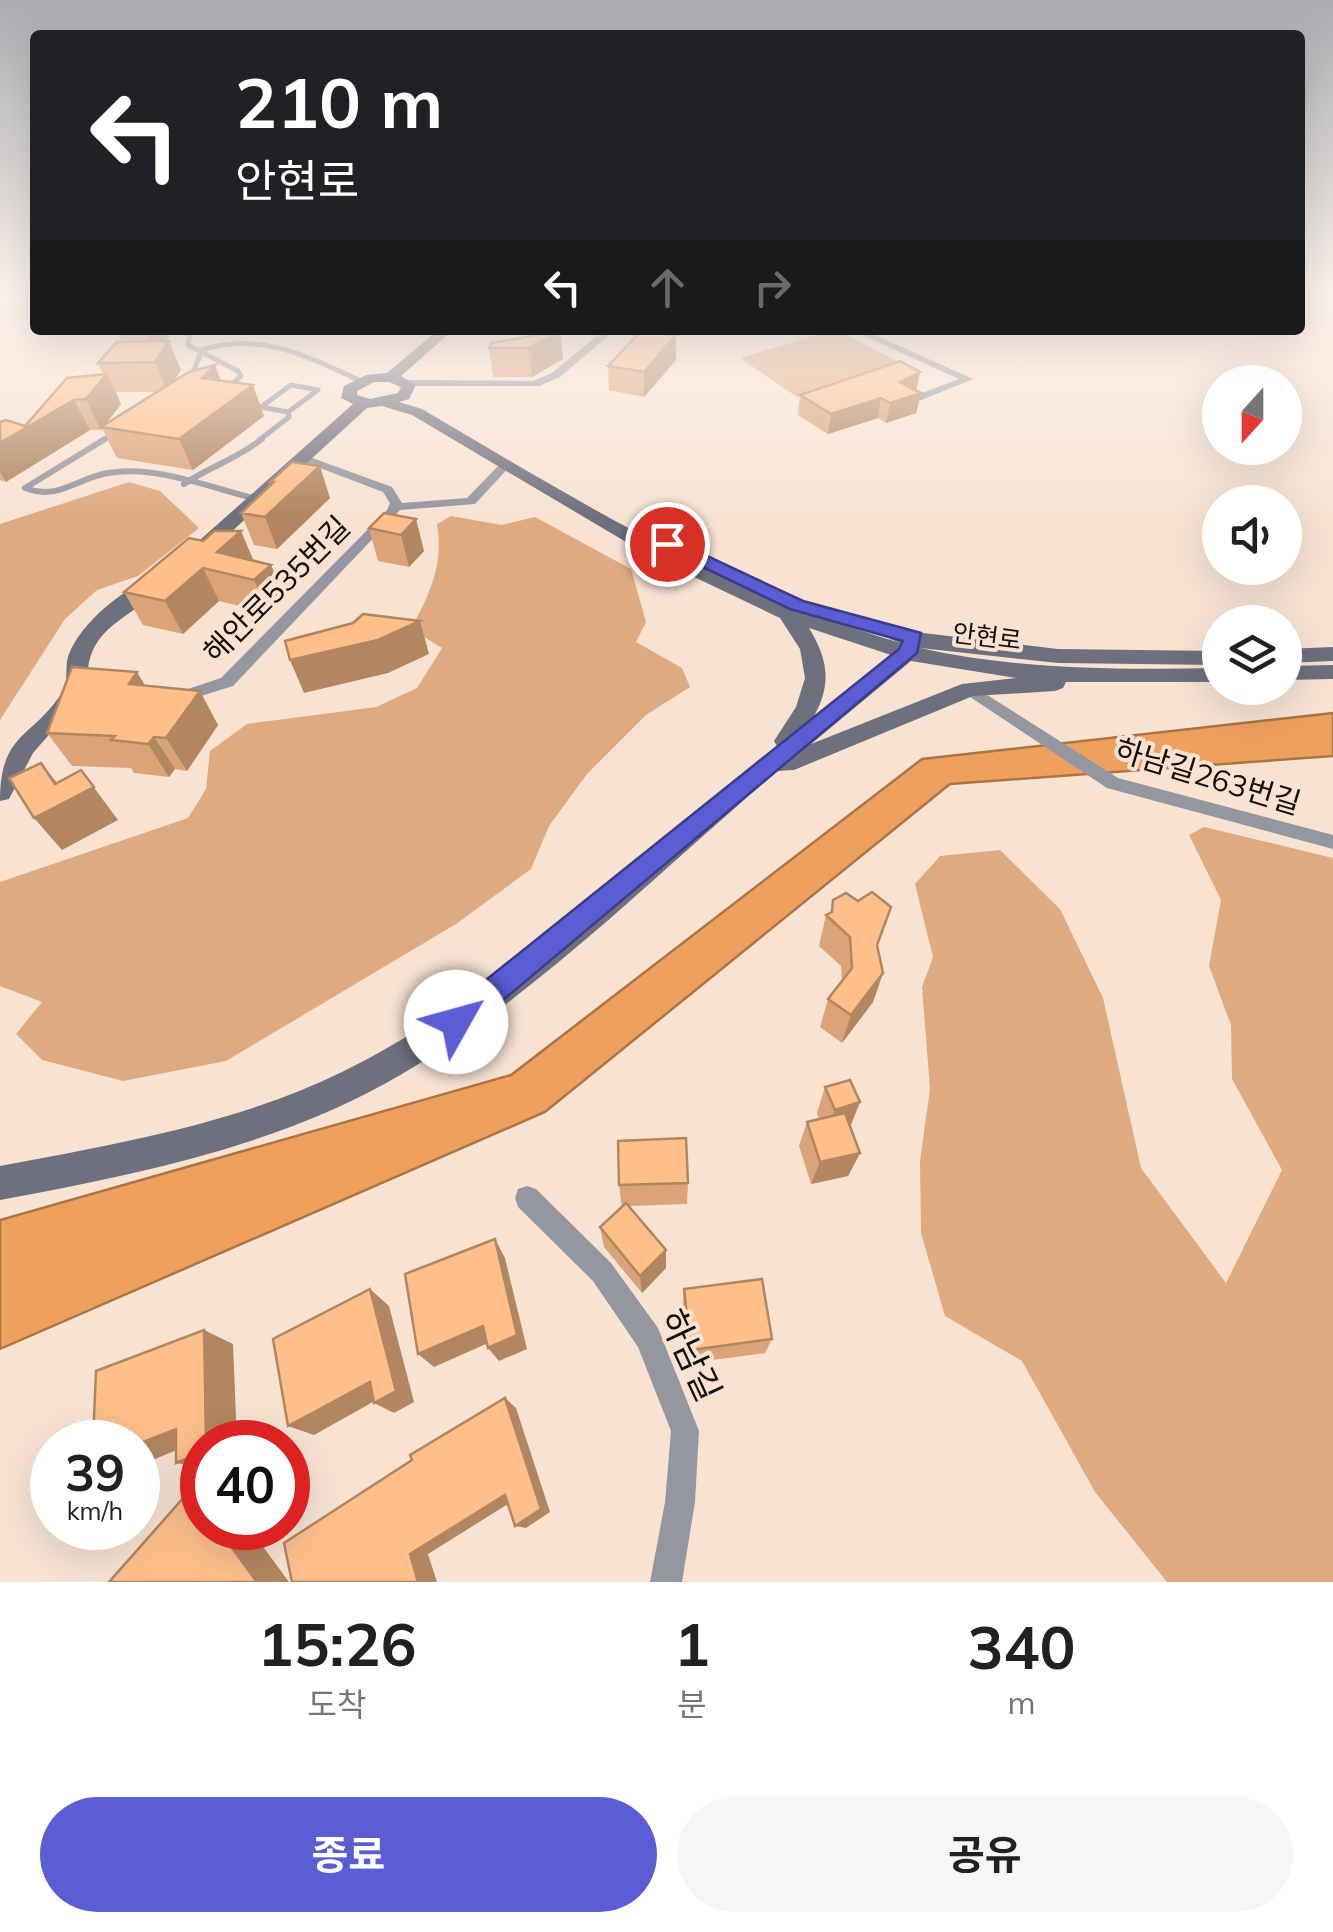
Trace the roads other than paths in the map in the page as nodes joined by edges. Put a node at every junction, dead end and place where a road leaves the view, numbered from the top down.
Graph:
1 (195, 368) edge
2 (231, 368) edge
3 (329, 368) edge
4 (402, 368) edge
5 (565, 368) edge
6 (942, 368) edge
7 (236, 370) junction
8 (212, 371) edge
9 (200, 375) edge
10 (391, 377) junction
11 (361, 381) junction
12 (188, 384) junction
13 (409, 386) junction
14 (197, 388) edge
15 (218, 390) edge
16 (910, 400) edge
17 (388, 403) junction
18 (362, 404) junction
19 (288, 412) junction
20 (128, 426) edge
21 (303, 458) junction
22 (507, 464) junction
23 (184, 484) junction
24 (258, 499) junction
25 (394, 507) junction
26 (789, 615) junction
27 (915, 649) junction
28 (1333, 654) edge
29 (1302, 655) edge
30 (1202, 658) edge
31 (1333, 672) edge
32 (1302, 673) edge
33 (1202, 676) edge
34 (1146, 678) junction
35 (970, 689) junction
36 (167, 697) edge
37 (762, 773) junction
38 (0, 792) edge
39 (1333, 842) edge
40 (0, 1183) edge
41 (527, 1198) dead end
42 (666, 1582) edge

1 - 12 lane
2 - 7 lane
3 - 11 lane
4 - 10 street
5 - 13 street
6 - 16 street
7 - 8 lane
7 - 15 lane
9 - 12 lane
10 - 11 street
10 - 13 street
11 - 18 street
12 - 14 lane
13 - 17 street
13 - 27 street, 안현로
17 - 18 street
17 - 22 street, 안현로
18 - 21 street
19 - 19 lane
19 - 23 lane
20 - 23 lane
21 - 24 street
21 - 25 street, 해안로535번길
22 - 25 street
22 - 26 street, 안현로
23 - 24 lane
24 - 38 street
25 - 36 street, 해안로535번길
26 - 27 street, 안현로
26 - 37 street
27 - 30 street, 안현로
27 - 34 street, 안현로
27 - 35 street
27 - 37 street
28 - 29 street
31 - 32 street
33 - 34 street, 안현로
34 - 35 street
35 - 37 street
35 - 39 street, 하남길263번길
37 - 40 street
41 - 42 street, 하남길

